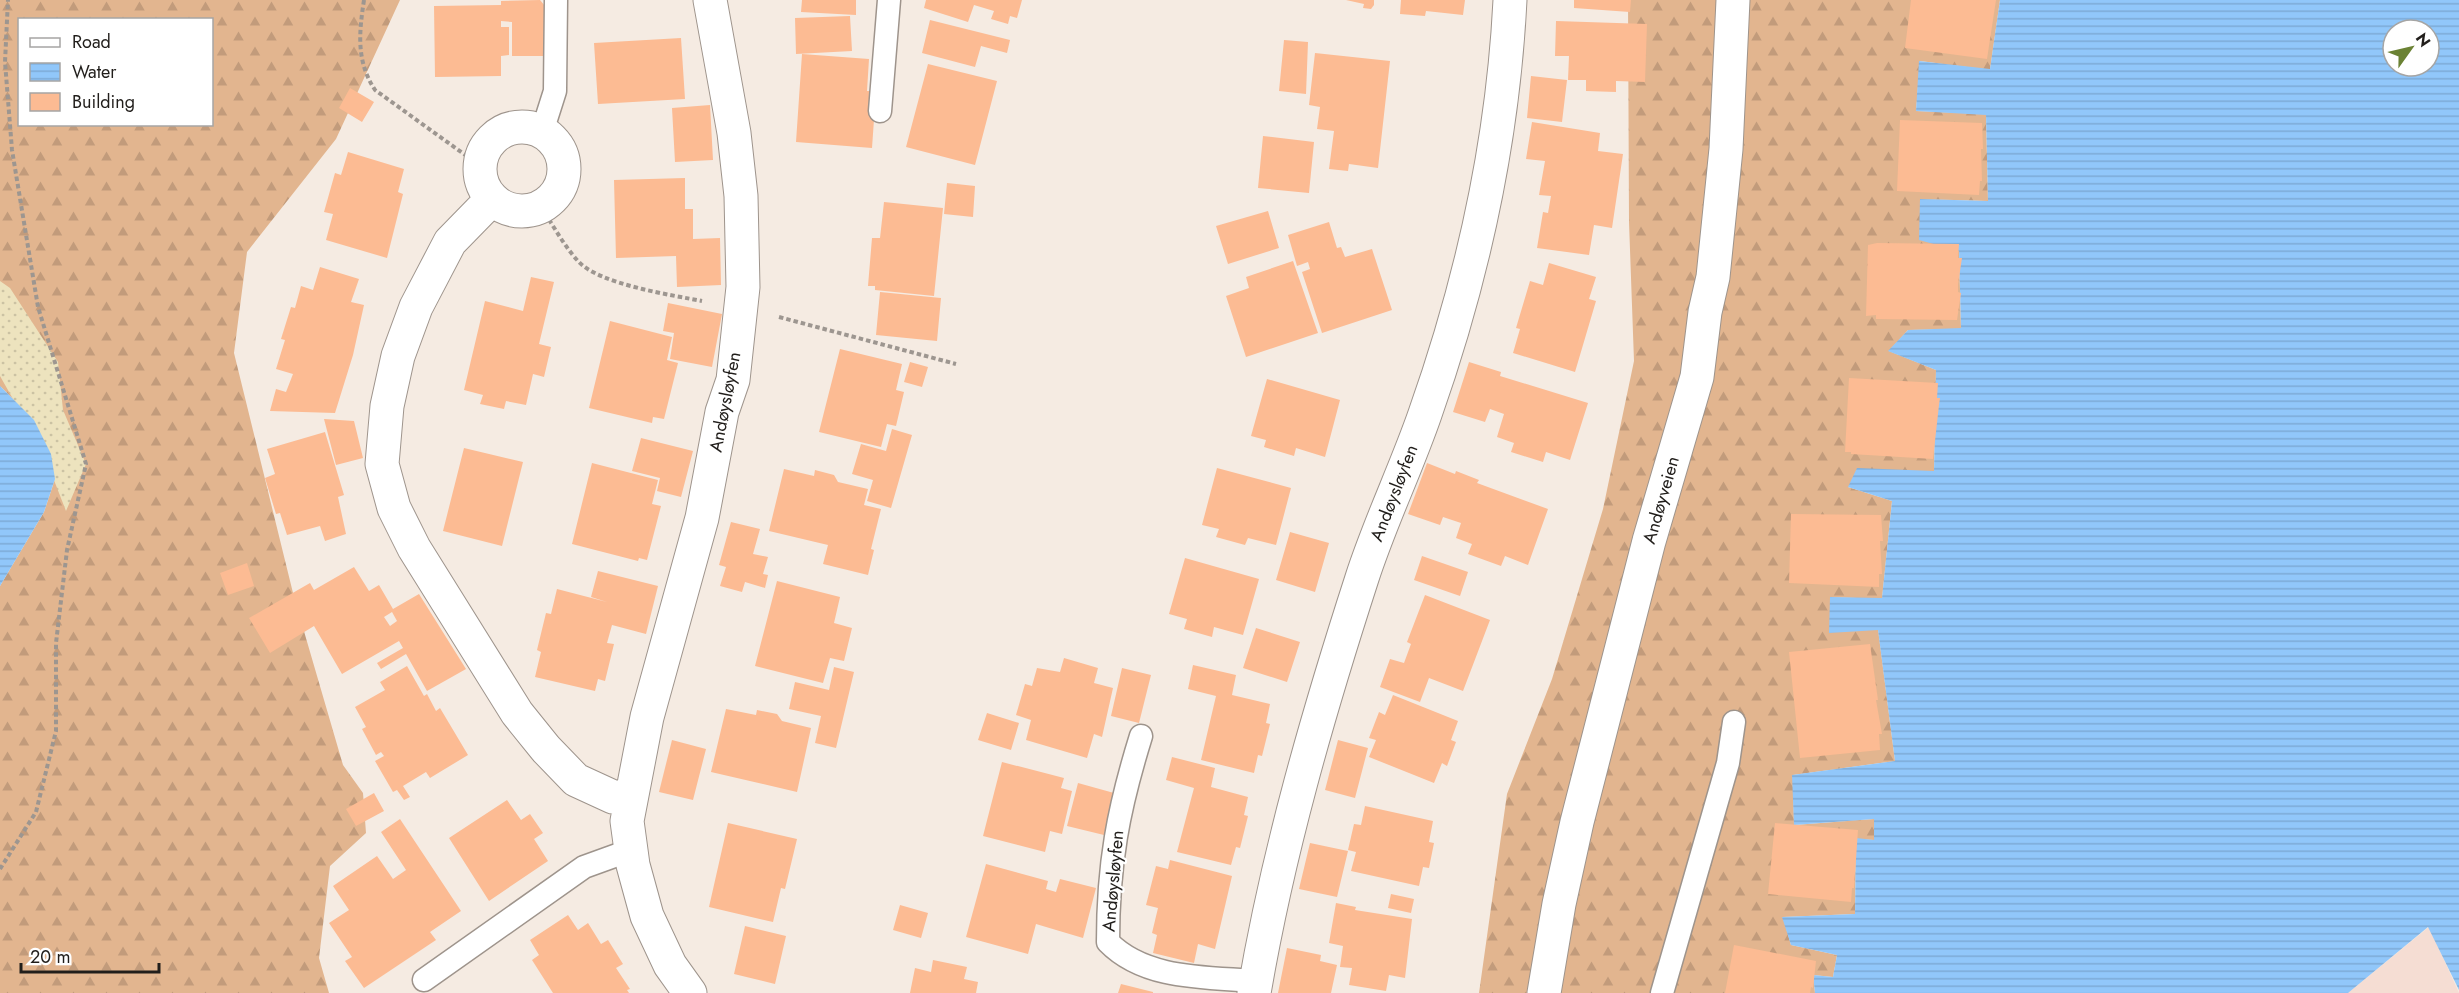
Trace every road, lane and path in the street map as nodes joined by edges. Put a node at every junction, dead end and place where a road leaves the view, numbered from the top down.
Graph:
1 (8, 0) edge
2 (364, 0) edge
3 (556, 0) edge
4 (710, 0) edge
5 (890, 0) edge
6 (1510, 0) edge
7 (1733, 0) edge
8 (880, 111) dead end
9 (542, 132) junction
10 (480, 166) junction
11 (492, 199) junction
12 (541, 207) junction
13 (740, 307) junction
14 (956, 364) dead end
15 (1734, 722) dead end
16 (1141, 736) dead end
17 (631, 797) junction
18 (631, 850) junction
19 (0, 869) edge
20 (424, 980) dead end
21 (1255, 987) edge
22 (690, 993) edge
23 (1544, 993) edge
24 (1662, 993) edge

1 - 19 path
2 - 10 path
3 - 9 lane
4 - 13 street, Andøysløyfen
5 - 8 lane
6 - 21 street, Andøysløyfen
7 - 23 street, Andøyveien
9 - 10 street
9 - 12 street
10 - 11 street
11 - 12 street
11 - 17 street
12 - 13 path
13 - 14 path
13 - 17 street, Andøysløyfen
15 - 24 lane
16 - 21 lane, Andøysløyfen
17 - 18 street, Andøysløyfen
18 - 20 lane
18 - 22 street, Andøysløyfen

